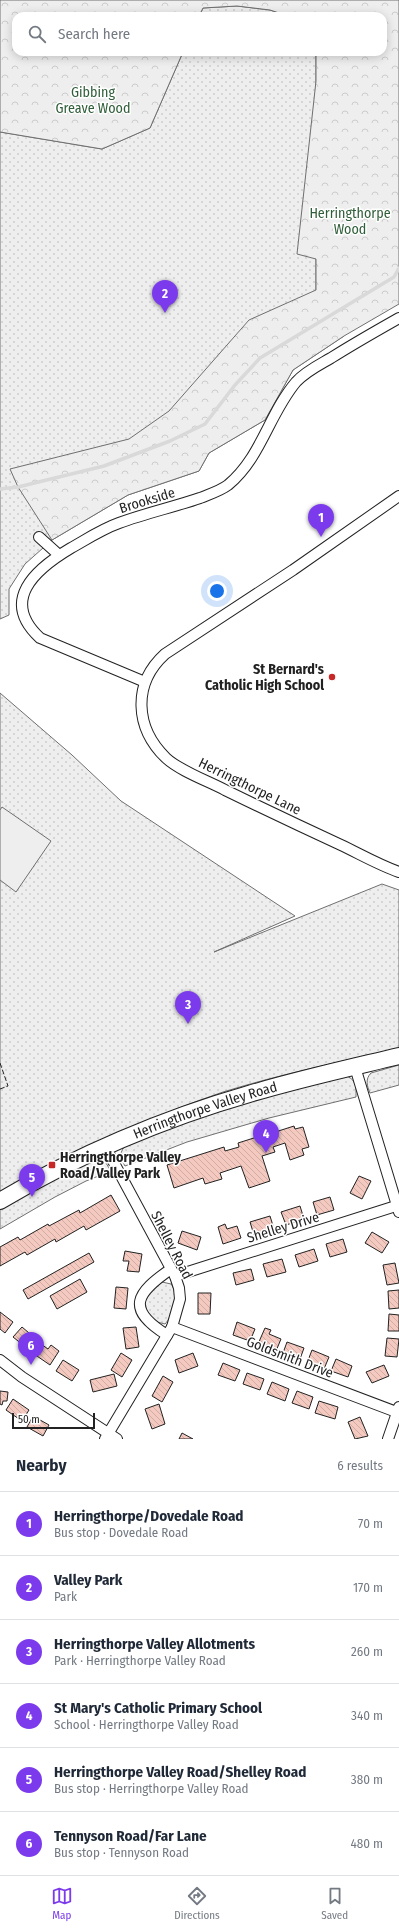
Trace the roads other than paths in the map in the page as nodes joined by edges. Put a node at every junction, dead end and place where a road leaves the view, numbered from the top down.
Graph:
1 (399, 318) edge
2 (399, 496) edge
3 (39, 537) dead end
4 (59, 555) junction
5 (145, 682) junction
6 (399, 872) edge
7 (399, 1056) edge
8 (355, 1067) junction
9 (106, 1148) junction
10 (0, 1201) edge
11 (398, 1207) edge
12 (173, 1273) junction
13 (169, 1331) junction
14 (0, 1360) edge
15 (398, 1410) edge
16 (106, 1436) edge
17 (117, 1439) edge
18 (388, 1439) edge

1 - 4 street, Brookside
2 - 5 street
3 - 4 street
4 - 5 street, Brookside
5 - 6 street, Herringthorpe Lane
7 - 8 main road, Herringthorpe Valley Road
8 - 9 main road, Herringthorpe Valley Road
8 - 11 street
9 - 10 main road, Herringthorpe Valley Road
9 - 12 street, Shelley Road
11 - 12 street, Shelley Drive
12 - 13 street, Shelley Road
12 - 13 street, Shelley Drive
13 - 15 street, Goldsmith Drive
13 - 16 street, Shelley Road
14 - 16 street
15 - 18 street
16 - 17 street

